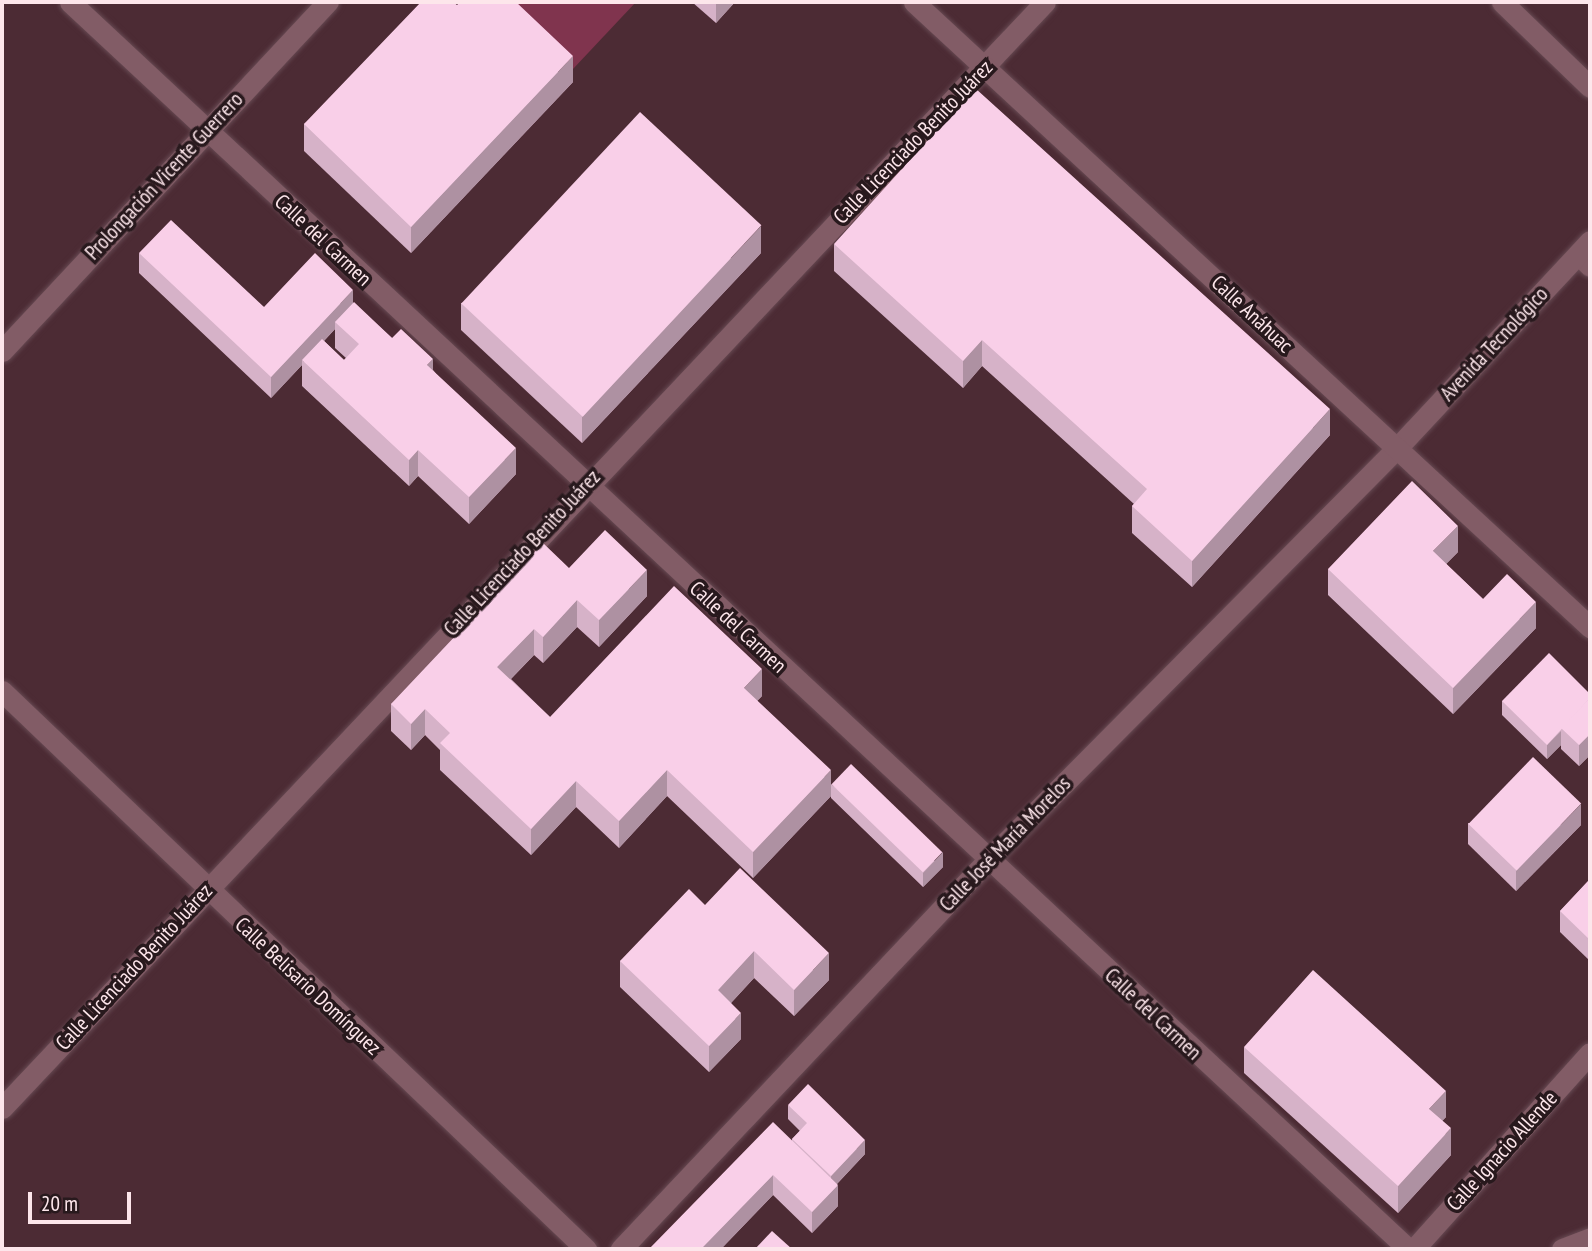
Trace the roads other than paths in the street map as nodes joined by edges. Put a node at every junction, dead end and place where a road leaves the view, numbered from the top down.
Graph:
1 (71, 2) edge
2 (328, 2) edge
3 (914, 2) edge
4 (1045, 2) edge
5 (1513, 6) edge
6 (985, 67) junction
7 (1590, 87) edge
8 (205, 131) junction
9 (1586, 254) edge
10 (2, 351) edge
11 (1398, 448) junction
12 (586, 484) junction
13 (1590, 627) edge
14 (2, 691) edge
15 (987, 861) junction
16 (206, 891) junction
17 (1590, 1053) edge
18 (2, 1108) edge
19 (1590, 1238) edge
20 (586, 1249) edge
21 (621, 1249) edge
22 (1408, 1249) edge
23 (1414, 1249) edge
24 (1562, 1249) edge

1 - 8 street, Calle del Carmen
2 - 8 street, Prolongación Vicente Guerrero
3 - 6 street, Calle Anáhuac
4 - 6 street, Calle Licenciado Benito Juárez
5 - 7 street
6 - 11 street, Calle Anáhuac
6 - 12 street, Calle Licenciado Benito Juárez
8 - 10 street, Prolongación Vicente Guerrero
8 - 12 street, Calle del Carmen
9 - 11 street, Avenida Tecnológico
11 - 13 street, Calle Anáhuac
11 - 15 street, Calle José María Morelos
12 - 15 street, Calle del Carmen
12 - 16 street, Calle Licenciado Benito Juárez
14 - 16 street, Calle Belisario Domínguez
15 - 21 street, Calle José María Morelos
15 - 22 street, Calle del Carmen
16 - 18 street, Calle Licenciado Benito Juárez
16 - 20 street, Calle Belisario Domínguez
17 - 23 street, Calle Ignacio Allende
19 - 24 street

